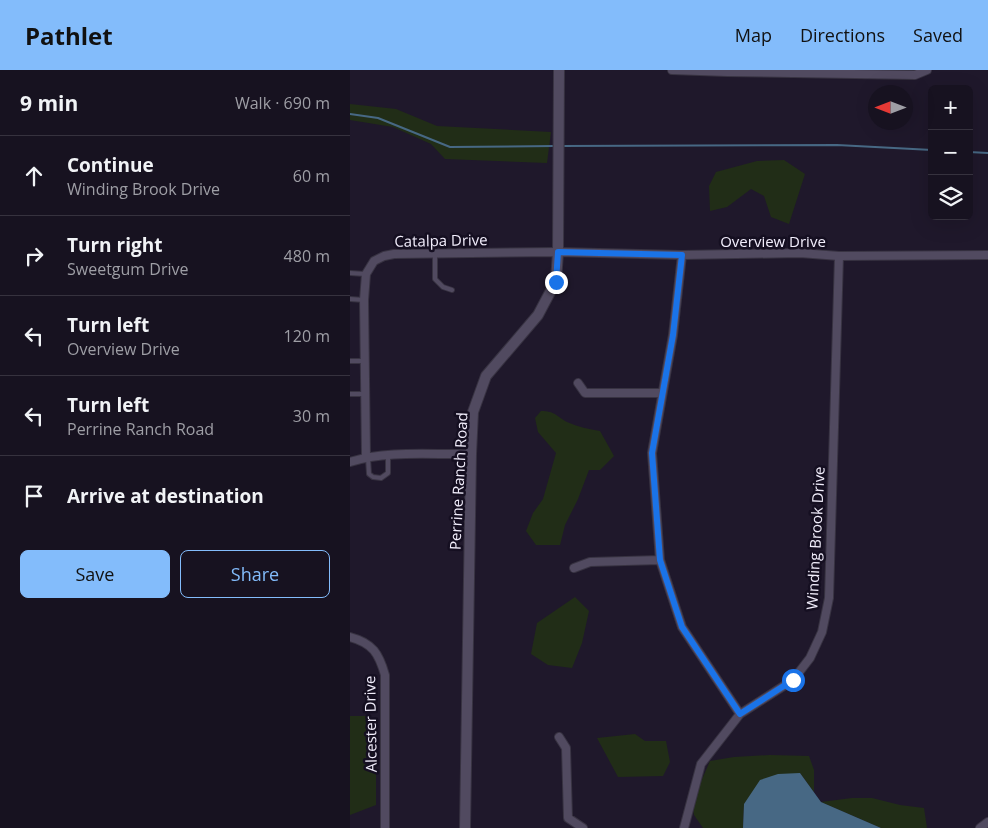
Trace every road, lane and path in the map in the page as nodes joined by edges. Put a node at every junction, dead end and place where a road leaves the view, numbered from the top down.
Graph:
1 (559, 70) edge
2 (672, 70) edge
3 (927, 70) edge
4 (727, 71) edge
5 (558, 252) junction
6 (435, 253) junction
7 (682, 255) junction
8 (988, 255) edge
9 (839, 256) junction
10 (350, 273) edge
11 (366, 274) junction
12 (452, 290) dead end
13 (350, 299) edge
14 (364, 300) junction
15 (350, 361) edge
16 (365, 361) junction
17 (578, 383) dead end
18 (662, 393) junction
19 (350, 394) edge
20 (365, 394) junction
21 (471, 454) junction
22 (388, 455) junction
23 (366, 457) junction
24 (350, 462) edge
25 (660, 560) junction
26 (574, 568) dead end
27 (350, 637) edge
28 (740, 714) junction
29 (559, 737) dead end
30 (988, 822) edge
31 (385, 828) edge
32 (465, 828) edge
33 (583, 828) edge
34 (684, 828) edge
35 (980, 828) edge

1 - 5 street, Perrine Ranch Road
2 - 4 street
3 - 4 street
5 - 6 street, Catalpa Drive
5 - 7 street, Overview Drive
5 - 21 street, Perrine Ranch Road
6 - 11 street, Catalpa Drive
6 - 12 lane
7 - 9 street, Overview Drive
7 - 18 street
8 - 9 street, Overview Drive
9 - 28 street, Winding Brook Drive
10 - 11 lane
11 - 14 street
13 - 14 lane
14 - 16 street
15 - 16 lane
16 - 20 street
17 - 18 street
18 - 25 street
19 - 20 lane
20 - 23 street
21 - 22 street
21 - 32 street, Perrine Ranch Road
22 - 23 street
22 - 23 lane
23 - 24 street
25 - 26 street
25 - 28 street
27 - 31 street, Alcester Drive
28 - 34 street, Winding Brook Drive
29 - 33 street
30 - 35 street

